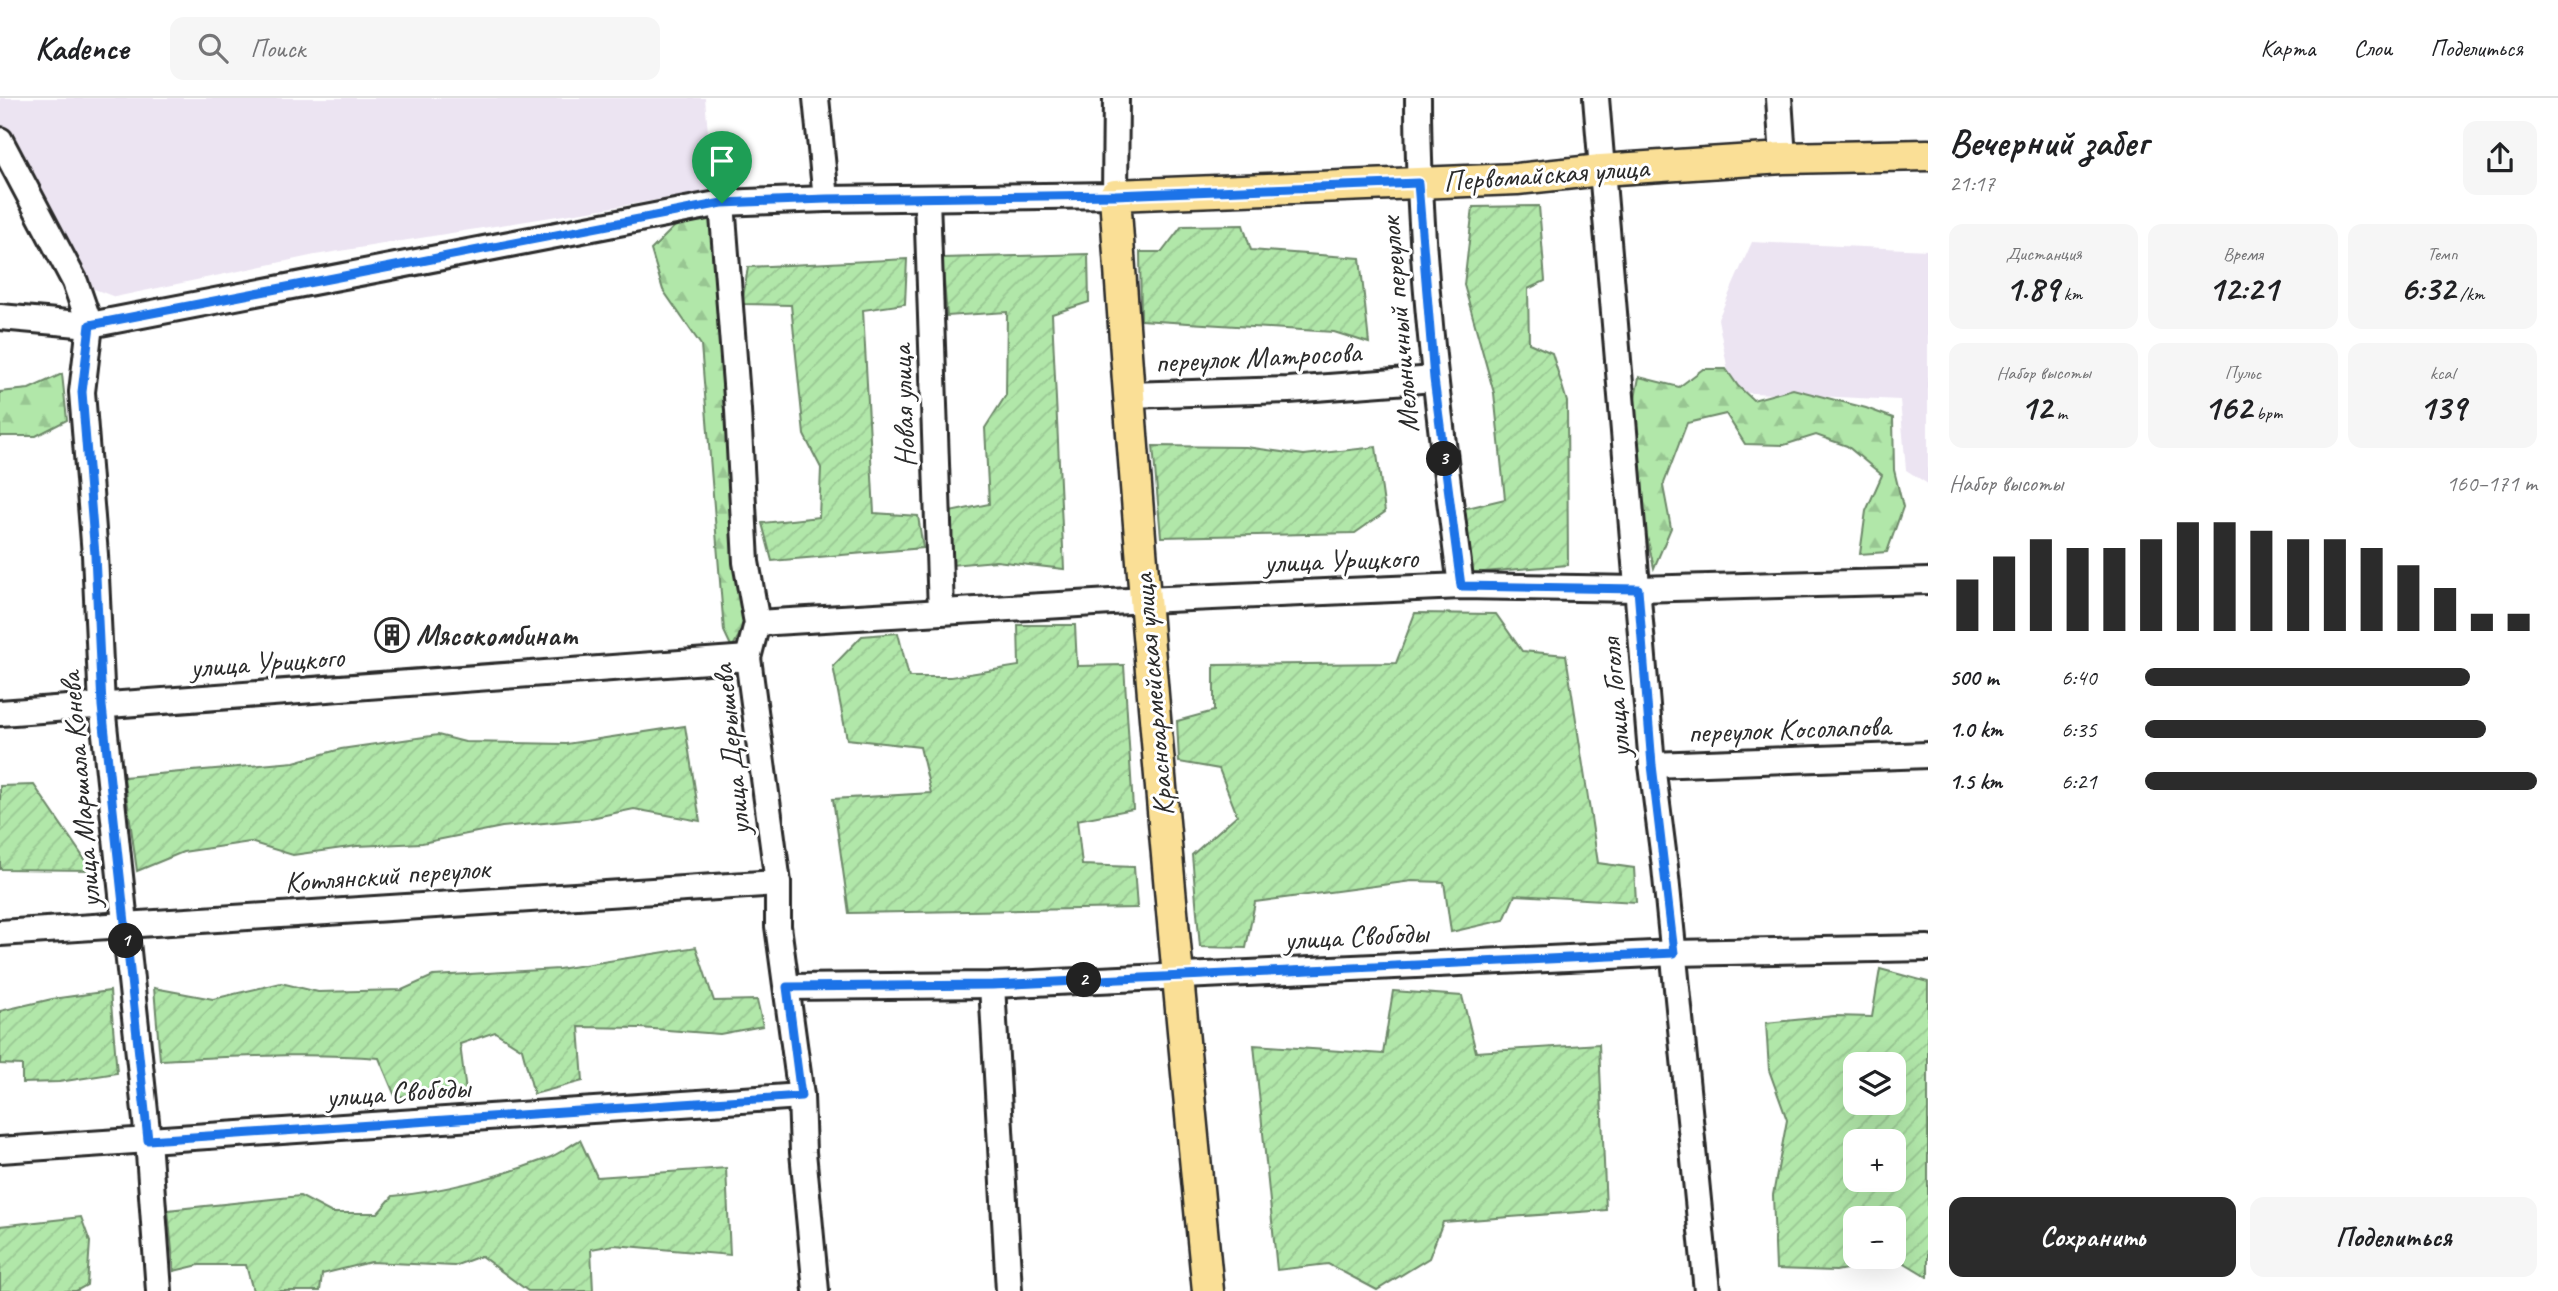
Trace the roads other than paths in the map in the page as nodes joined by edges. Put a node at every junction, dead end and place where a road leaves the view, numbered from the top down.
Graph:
1 (816, 98) edge
2 (1116, 98) edge
3 (1418, 98) edge
4 (1596, 98) edge
5 (1779, 98) edge
6 (0, 140) edge
7 (1928, 155) edge
8 (1783, 158) junction
9 (1601, 170) junction
10 (1418, 183) junction
11 (1115, 195) junction
12 (926, 198) junction
13 (826, 199) junction
14 (722, 203) junction
15 (0, 317) edge
16 (90, 325) junction
17 (1434, 379) junction
18 (1128, 395) junction
19 (1928, 580) edge
20 (1461, 586) junction
21 (1638, 589) junction
22 (1145, 600) junction
23 (942, 611) junction
24 (757, 623) junction
25 (748, 657) junction
26 (102, 706) junction
27 (0, 713) edge
28 (1928, 755) edge
29 (1652, 765) junction
30 (778, 883) junction
31 (124, 923) junction
32 (0, 933) edge
33 (1928, 948) edge
34 (1674, 953) junction
35 (1177, 976) junction
36 (992, 985) junction
37 (787, 987) junction
38 (801, 1096) junction
39 (148, 1140) junction
40 (0, 1150) edge
41 (159, 1291) edge
42 (816, 1291) edge
43 (1009, 1291) edge
44 (1208, 1291) edge
45 (1707, 1291) edge

1 - 13 street
2 - 11 street, Красноармейская улица
3 - 10 street, Мельничный переулок
4 - 9 street, улица Гоголя
5 - 8 street
6 - 16 street
7 - 8 main road, Первомайская улица
8 - 9 main road, Первомайская улица
9 - 10 main road, Первомайская улица
9 - 21 street, улица Гоголя
10 - 11 main road, Первомайская улица
10 - 17 street, Мельничный переулок
11 - 12 street, Первомайская улица
11 - 18 main road, Красноармейская улица
12 - 13 street, Первомайская улица
12 - 23 street, Новая улица
13 - 14 street, Первомайская улица
14 - 16 street, Первомайская улица
14 - 24 street, улица Дерышева
15 - 16 street, Первомайская улица
16 - 26 street, улица Маршала Конева
17 - 18 street, переулок Матросова
17 - 20 street, Мельничный переулок
18 - 22 main road, Красноармейская улица
19 - 21 street, улица Урицкого
20 - 21 street, улица Урицкого
20 - 22 street, улица Урицкого
21 - 29 street, улица Гоголя
22 - 23 street, улица Урицкого
22 - 35 main road, Красноармейская улица
23 - 24 street, улица Урицкого
24 - 25 street, улица Дерышева
25 - 26 street, улица Урицкого
25 - 30 street, улица Дерышева
26 - 27 street, улица Урицкого
26 - 31 street, улица Маршала Конева
28 - 29 street, переулок Косолапова
29 - 34 street, улица Гоголя
30 - 31 street, Котлянский переулок
30 - 37 street, улица Дерышева
31 - 32 street, Котлянский переулок
31 - 39 street, улица Маршала Конева
33 - 34 street, улица Свободы
34 - 35 street, улица Свободы
34 - 45 street, улица Гоголя
35 - 36 street, улица Свободы
35 - 44 main road, Красноармейская улица
36 - 37 street, улица Свободы
36 - 43 street
37 - 38 street, улица Дерышева
38 - 39 street, улица Свободы
38 - 42 street, улица Дерышева
39 - 40 street, улица Свободы
39 - 41 street, улица Маршала Конева

